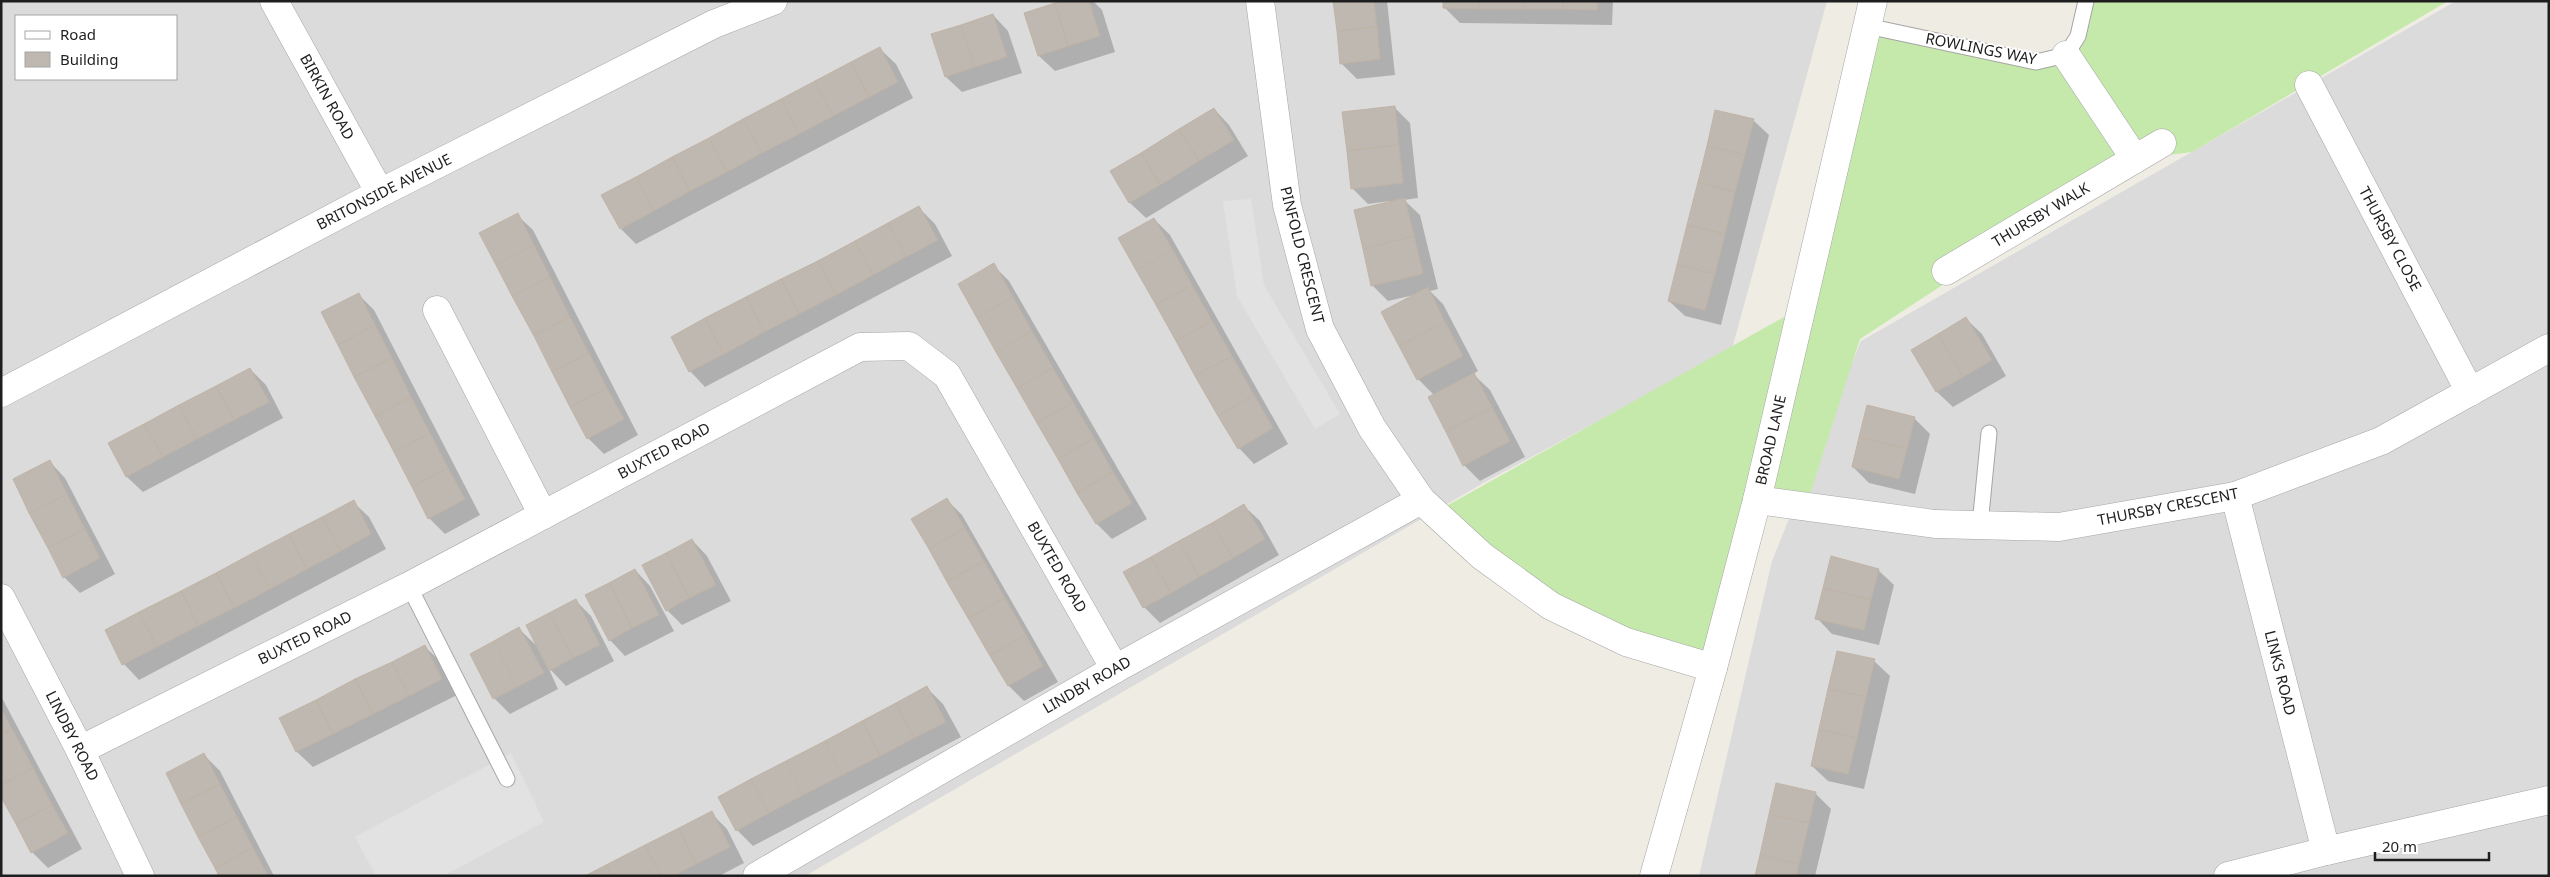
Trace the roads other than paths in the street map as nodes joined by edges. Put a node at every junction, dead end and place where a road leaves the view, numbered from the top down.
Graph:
1 (274, 1) edge
2 (773, 1) edge
3 (1260, 1) edge
4 (2086, 1) edge
5 (1870, 14) edge
6 (2066, 55) junction
7 (2309, 85) dead end
8 (2162, 143) dead end
9 (2135, 159) junction
10 (380, 193) junction
11 (1946, 270) dead end
12 (437, 310) dead end
13 (2549, 348) edge
14 (2470, 392) junction
15 (1, 393) edge
16 (1989, 433) dead end
17 (2235, 496) junction
18 (1421, 500) junction
19 (1757, 500) junction
20 (543, 515) junction
21 (1980, 525) junction
22 (409, 586) junction
23 (1, 598) edge
24 (1713, 668) junction
25 (1115, 669) junction
26 (80, 750) junction
27 (508, 779) dead end
28 (2549, 800) edge
29 (2326, 850) junction
30 (140, 876) edge
31 (757, 876) edge
32 (1654, 876) edge
33 (2228, 876) edge

1 - 10 street, BIRKIN ROAD
2 - 10 street, BRITONSIDE AVENUE
3 - 18 street, PINFOLD CRESCENT
4 - 6 lane
5 - 6 lane, ROWLINGS WAY
5 - 19 street, BROAD LANE
6 - 9 street
7 - 14 street, THURSBY CLOSE
8 - 9 street, THURSBY WALK
9 - 11 street, THURSBY WALK
10 - 15 street, BRITONSIDE AVENUE
12 - 20 street
13 - 14 street, THURSBY CRESCENT
14 - 17 street, THURSBY CRESCENT
16 - 21 lane
17 - 21 street, THURSBY CRESCENT
17 - 29 street, LINKS ROAD
18 - 24 street, PINFOLD CRESCENT
18 - 25 street, LINDBY ROAD
19 - 21 street, THURSBY CRESCENT
19 - 24 street, BROAD LANE
20 - 22 street, BUXTED ROAD
20 - 25 street, BUXTED ROAD
22 - 26 street, BUXTED ROAD
22 - 27 lane
23 - 26 street, LINDBY ROAD
24 - 32 street, BROAD LANE
25 - 31 street, LINDBY ROAD
26 - 30 street, LINDBY ROAD
28 - 29 street
29 - 33 street

